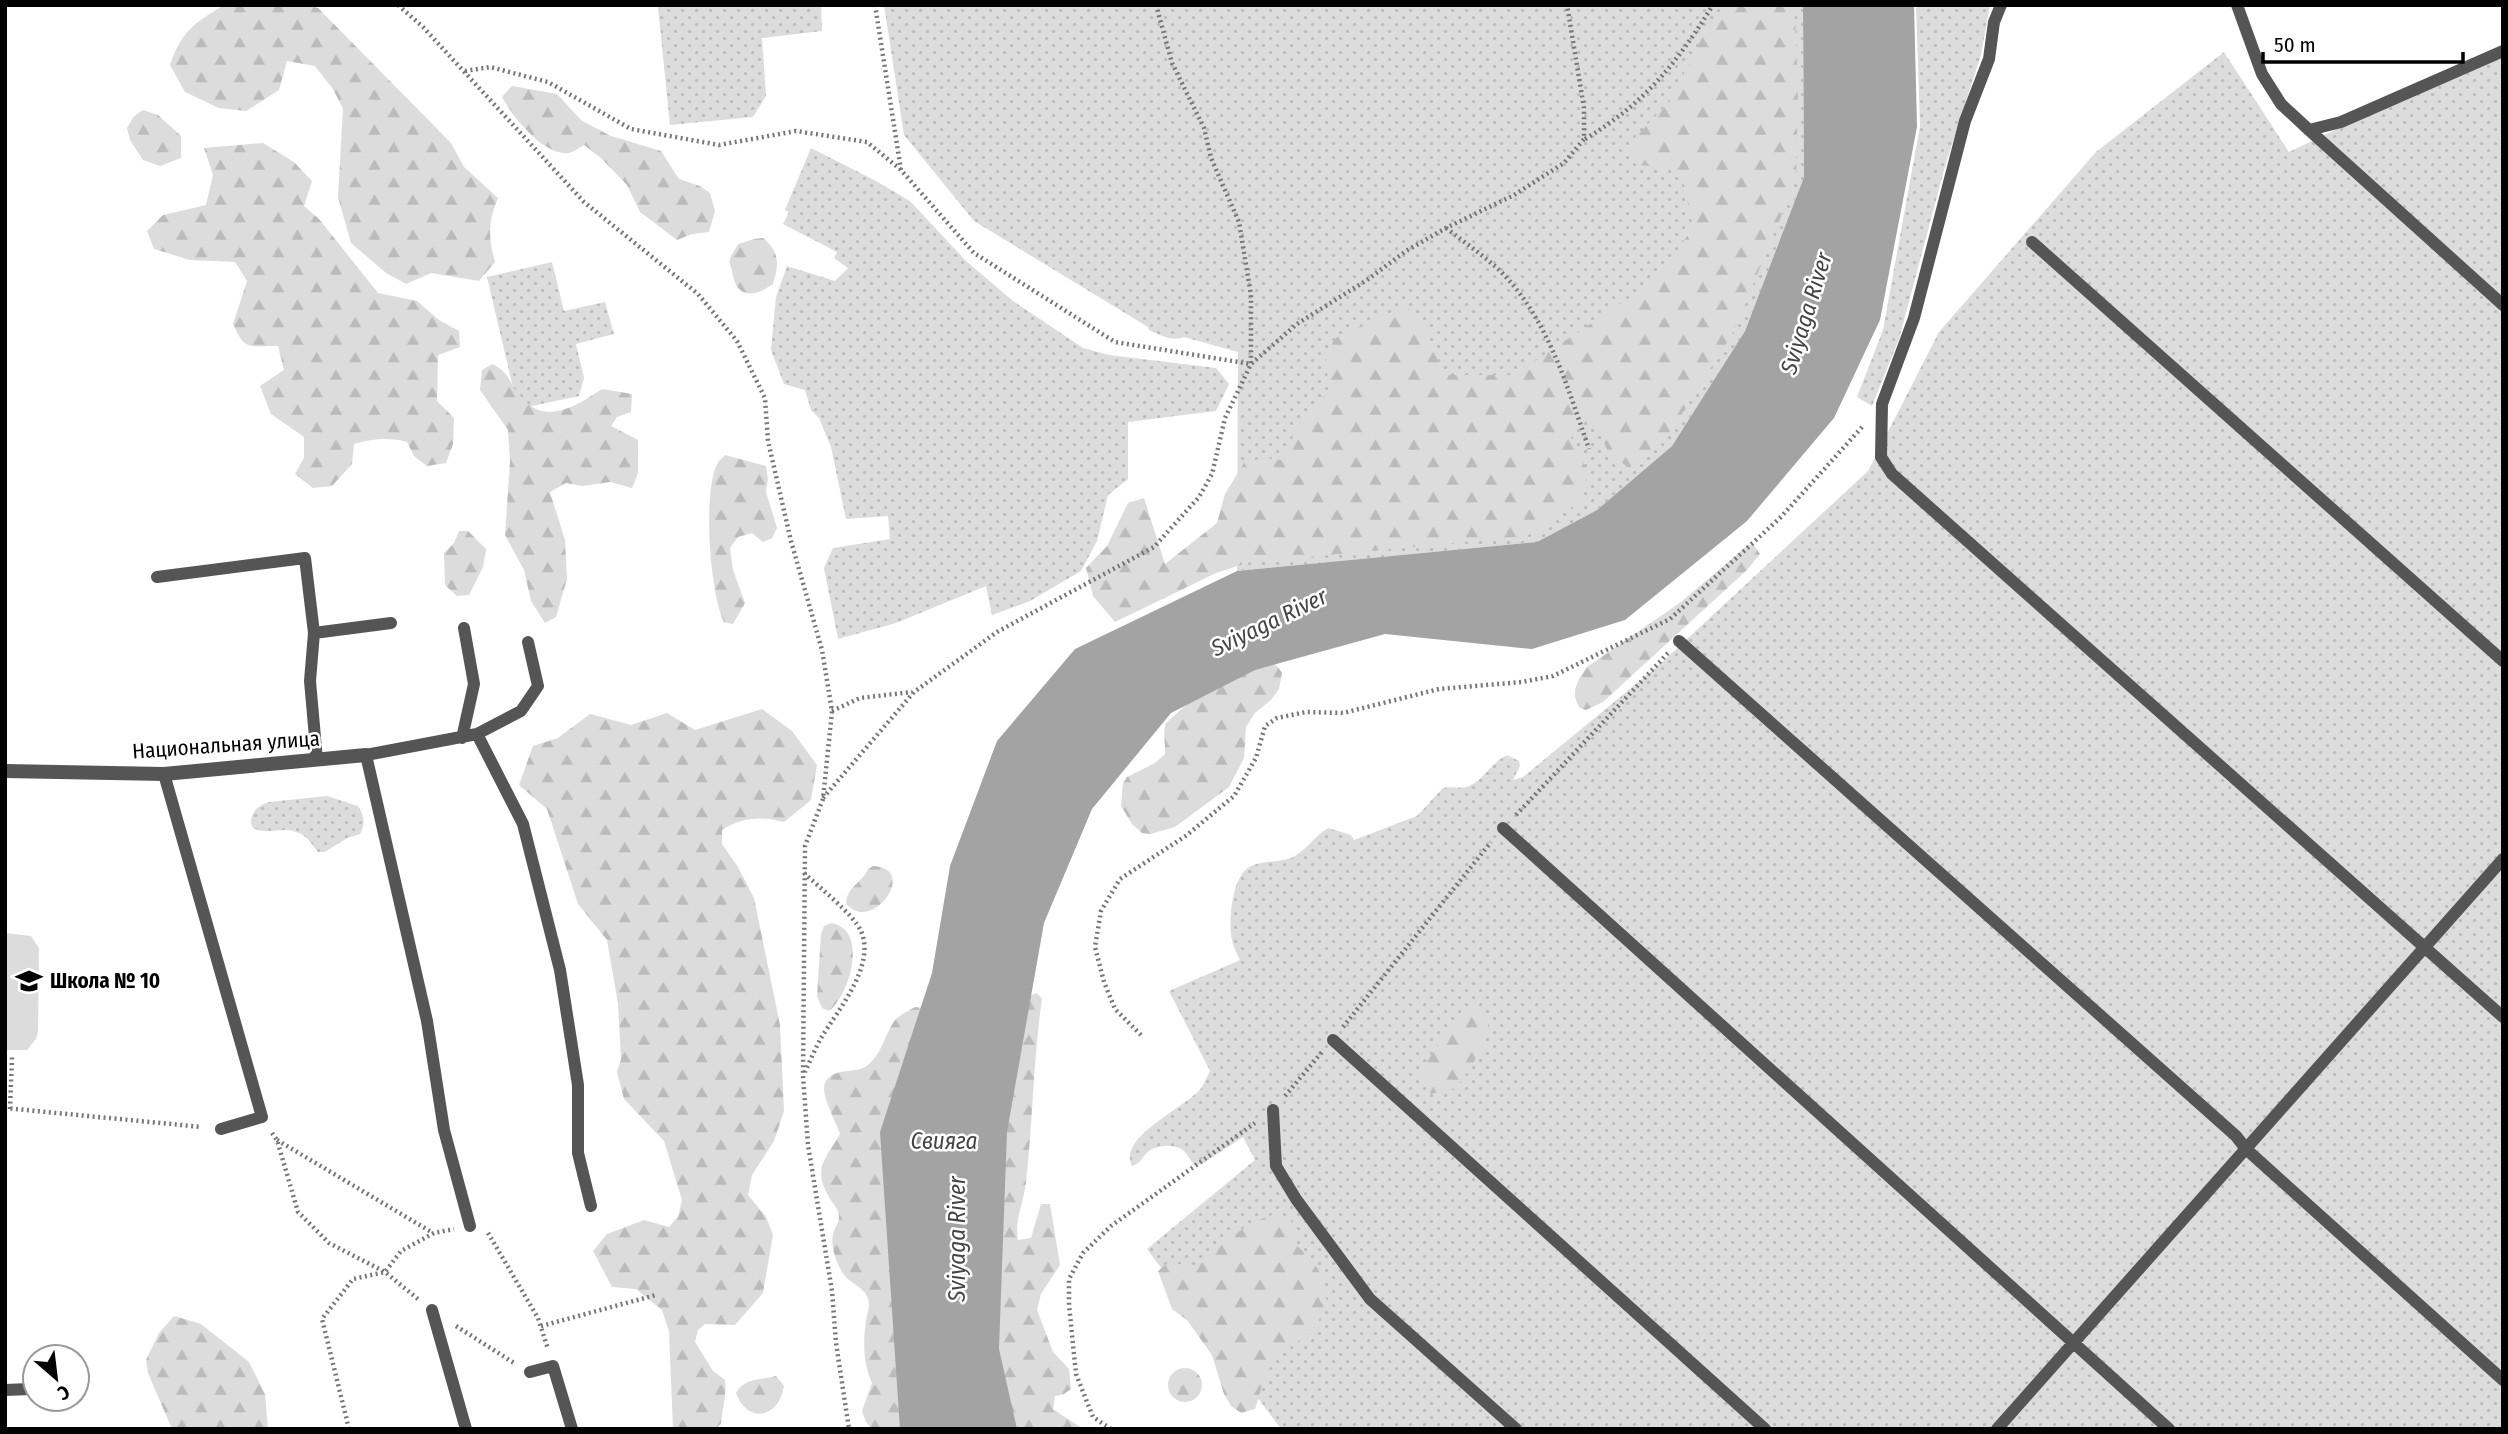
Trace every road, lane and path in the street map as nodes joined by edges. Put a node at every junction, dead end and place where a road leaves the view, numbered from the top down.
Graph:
1 (398, 5) edge
2 (876, 5) edge
3 (1156, 5) edge
4 (1567, 5) edge
5 (1713, 5) edge
6 (2001, 5) edge
7 (2237, 5) edge
8 (2503, 51) edge
9 (464, 71) junction
10 (2309, 130) junction
11 (1584, 139) junction
12 (901, 170) junction
13 (1446, 228) junction
14 (2032, 242) dead end
15 (2503, 305) edge
16 (1251, 364) junction
17 (1882, 404) junction
18 (1589, 449) dead end
19 (157, 577) dead end
20 (391, 623) dead end
21 (464, 628) dead end
22 (314, 633) junction
23 (1679, 641) dead end
24 (528, 642) dead end
25 (2503, 661) edge
26 (914, 692) junction
27 (832, 711) junction
28 (477, 734) junction
29 (462, 738) junction
30 (366, 755) junction
31 (317, 760) junction
32 (5, 771) edge
33 (163, 774) junction
34 (823, 799) junction
35 (1503, 828) dead end
36 (2503, 859) edge
37 (804, 873) junction
38 (2425, 947) junction
39 (2503, 1017) edge
40 (1141, 1035) dead end
41 (1333, 1040) dead end
42 (12, 1057) dead end
43 (803, 1076) junction
44 (8, 1109) edge
45 (1273, 1110) dead end
46 (262, 1117) junction
47 (221, 1129) joint
48 (276, 1140) junction
49 (2246, 1149) junction
50 (591, 1206) dead end
51 (470, 1226) joint
52 (385, 1272) junction
53 (656, 1295) dead end
54 (432, 1310) dead end
55 (541, 1326) junction
56 (2072, 1343) junction
57 (492, 1350) dead end
58 (554, 1366) junction
59 (530, 1372) joint
60 (2503, 1380) edge
61 (349, 1429) edge
62 (466, 1429) edge
63 (572, 1429) edge
64 (849, 1429) edge
65 (1516, 1429) edge
66 (1765, 1429) edge
67 (1997, 1429) edge
68 (2169, 1429) edge

1 - 9 path
2 - 12 path
3 - 16 path
4 - 11 path
5 - 11 path
6 - 17 lane
7 - 10 lane
8 - 10 lane
9 - 12 path
9 - 27 path
10 - 15 lane
11 - 13 path
12 - 16 path
13 - 16 path
13 - 18 path
14 - 25 lane
16 - 26 path
17 - 38 lane
17 - 40 path
19 - 22 lane
20 - 22 lane
21 - 29 lane
22 - 31 lane
23 - 49 lane
24 - 28 lane
26 - 27 path
26 - 34 path
27 - 34 path
28 - 29 lane
28 - 50 lane
29 - 30 lane
30 - 31 street, Национальная улица
30 - 51 lane
31 - 33 street, Национальная улица
32 - 33 street, Национальная улица
33 - 46 lane
34 - 37 path
35 - 56 lane
36 - 38 lane
37 - 43 path
37 - 43 path
38 - 39 lane
38 - 49 lane
41 - 66 lane
42 - 44 path
43 - 64 path
44 - 47 path
45 - 65 lane
46 - 47 lane
46 - 48 path
48 - 52 path
48 - 52 path
49 - 56 lane
49 - 60 lane
51 - 55 path
52 - 61 path
53 - 55 path
54 - 62 lane
55 - 58 path
56 - 67 lane
56 - 68 lane
57 - 59 path
58 - 59 lane
58 - 63 lane

